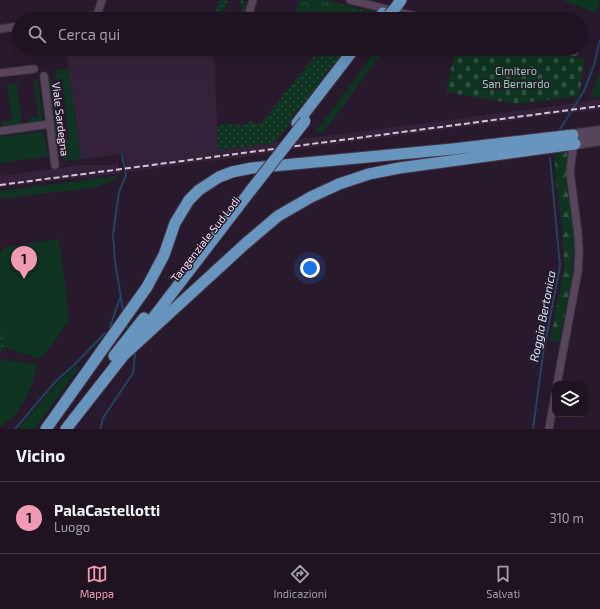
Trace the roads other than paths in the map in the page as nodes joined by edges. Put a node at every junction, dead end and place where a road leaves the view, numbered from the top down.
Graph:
1 (102, 0) edge
2 (253, 0) edge
3 (350, 0) edge
4 (98, 12) edge
5 (249, 12) edge
6 (399, 12) edge
7 (12, 27) edge
8 (0, 29) edge
9 (349, 56) edge
10 (356, 56) edge
11 (34, 69) dead end
12 (0, 73) edge
13 (44, 76) dead end
14 (301, 122) junction
15 (50, 124) junction
16 (0, 131) edge
17 (600, 131) edge
18 (574, 139) junction
19 (600, 140) edge
20 (55, 165) dead end
21 (247, 191) junction
22 (124, 355) junction
23 (558, 381) edge
24 (552, 412) edge
25 (46, 429) edge
26 (57, 429) edge
27 (66, 429) edge
28 (549, 429) edge

1 - 4 street
2 - 5 street
3 - 6 street
7 - 8 street
9 - 14 highway, Tangenziale Sud Lodi
10 - 14 highway, Tangenziale Sud Lodi
11 - 12 street
13 - 15 street, Viale Sardegna
14 - 21 highway, Tangenziale Sud Lodi, bridge
15 - 16 street
15 - 20 street, Viale Sardegna
17 - 18 main road
18 - 19 main road
18 - 22 highway
18 - 23 street
18 - 25 highway
21 - 22 highway, Tangenziale Sud Lodi
21 - 26 highway, Tangenziale Sud Lodi
22 - 27 highway, Tangenziale Sud Lodi
24 - 28 street

